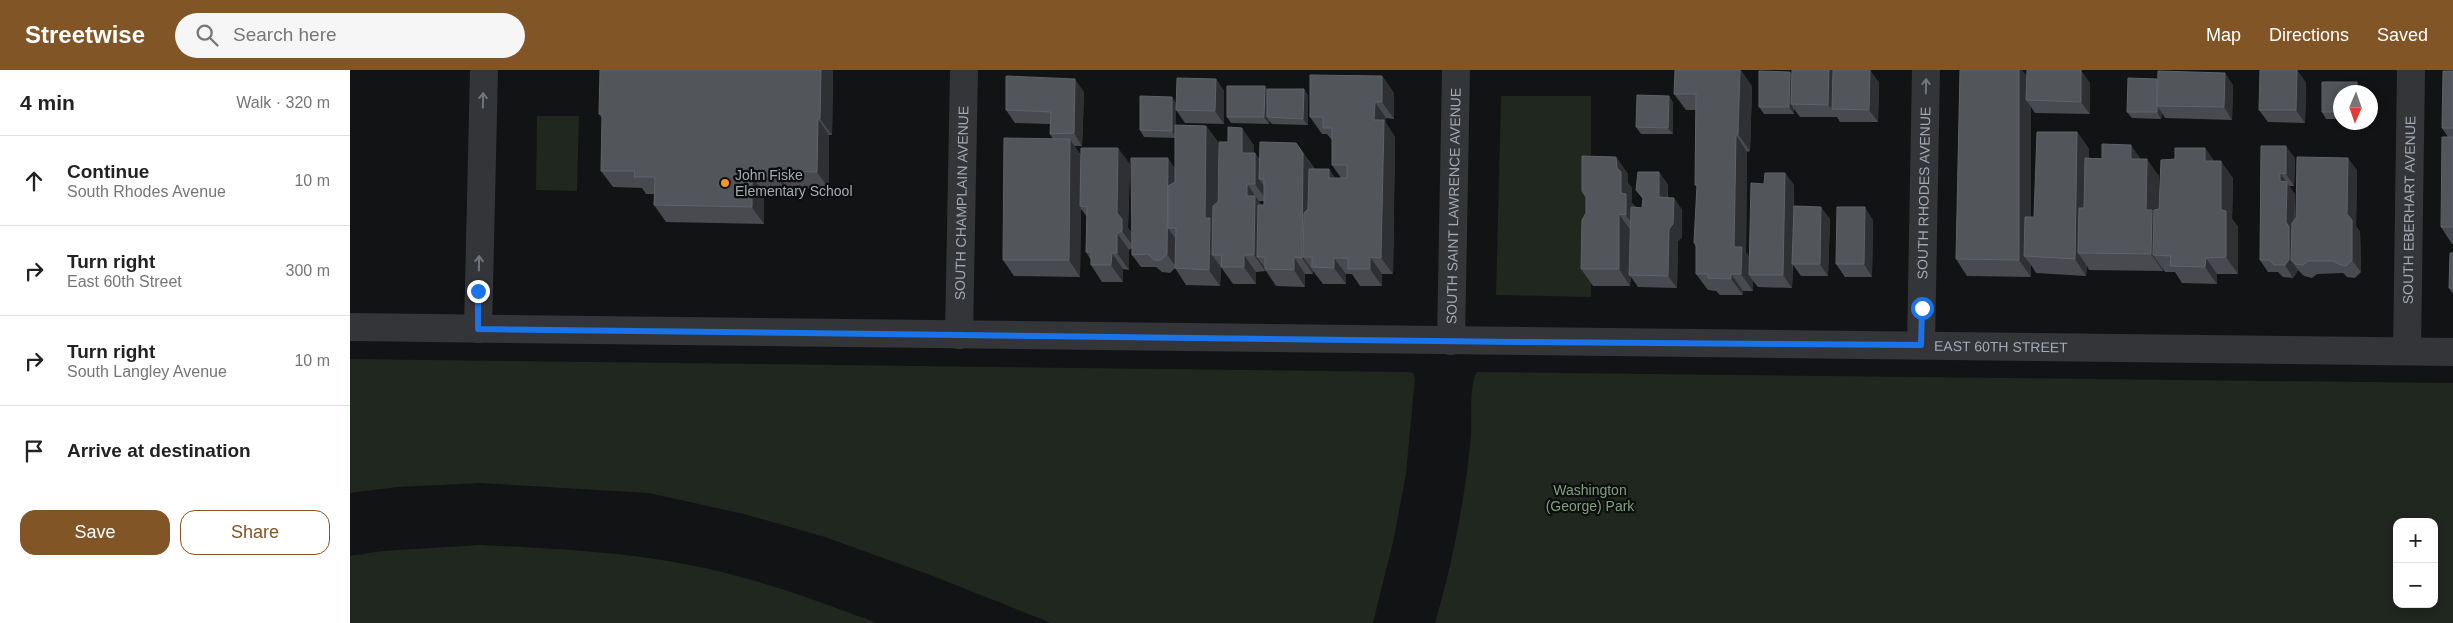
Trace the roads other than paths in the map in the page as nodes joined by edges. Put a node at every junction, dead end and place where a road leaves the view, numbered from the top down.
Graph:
1 (484, 70) edge
2 (964, 70) edge
3 (1456, 70) edge
4 (1926, 70) edge
5 (2411, 70) edge
6 (350, 328) edge
7 (478, 329) junction
8 (959, 335) junction
9 (1451, 341) junction
10 (1921, 345) junction
11 (2407, 351) junction
12 (2453, 352) edge

7 -> 1 street
2 - 8 street, SOUTH CHAMPLAIN AVENUE
3 - 9 street, SOUTH SAINT LAWRENCE AVENUE
10 -> 4 street, SOUTH RHODES AVENUE
5 - 11 street, SOUTH EBERHART AVENUE
6 - 7 street, EAST 60TH STREET
7 - 8 street, EAST 60TH STREET
8 - 9 street, EAST 60TH STREET
9 - 10 street, EAST 60TH STREET
10 - 11 street, EAST 60TH STREET
11 - 12 street, EAST 60TH STREET

